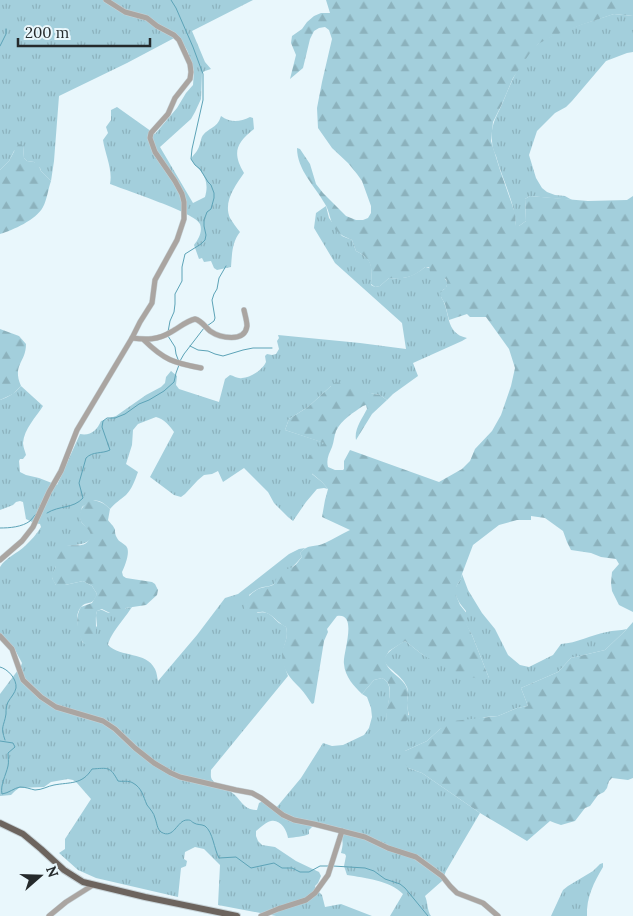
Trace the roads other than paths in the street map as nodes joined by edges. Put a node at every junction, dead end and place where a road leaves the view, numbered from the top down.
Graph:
1 (106, 0) edge
2 (244, 310) dead end
3 (132, 338) junction
4 (144, 340) junction
5 (202, 368) dead end
6 (0, 560) edge
7 (0, 636) edge
8 (0, 823) edge
9 (342, 831) junction
10 (93, 885) junction
11 (49, 916) edge
12 (237, 916) edge
13 (260, 916) edge
14 (498, 916) edge

1 - 3 street
2 - 4 street
3 - 4 street
3 - 6 street
4 - 5 street
7 - 9 street
8 - 10 main road
9 - 13 street
9 - 14 street
10 - 11 street
10 - 12 main road

